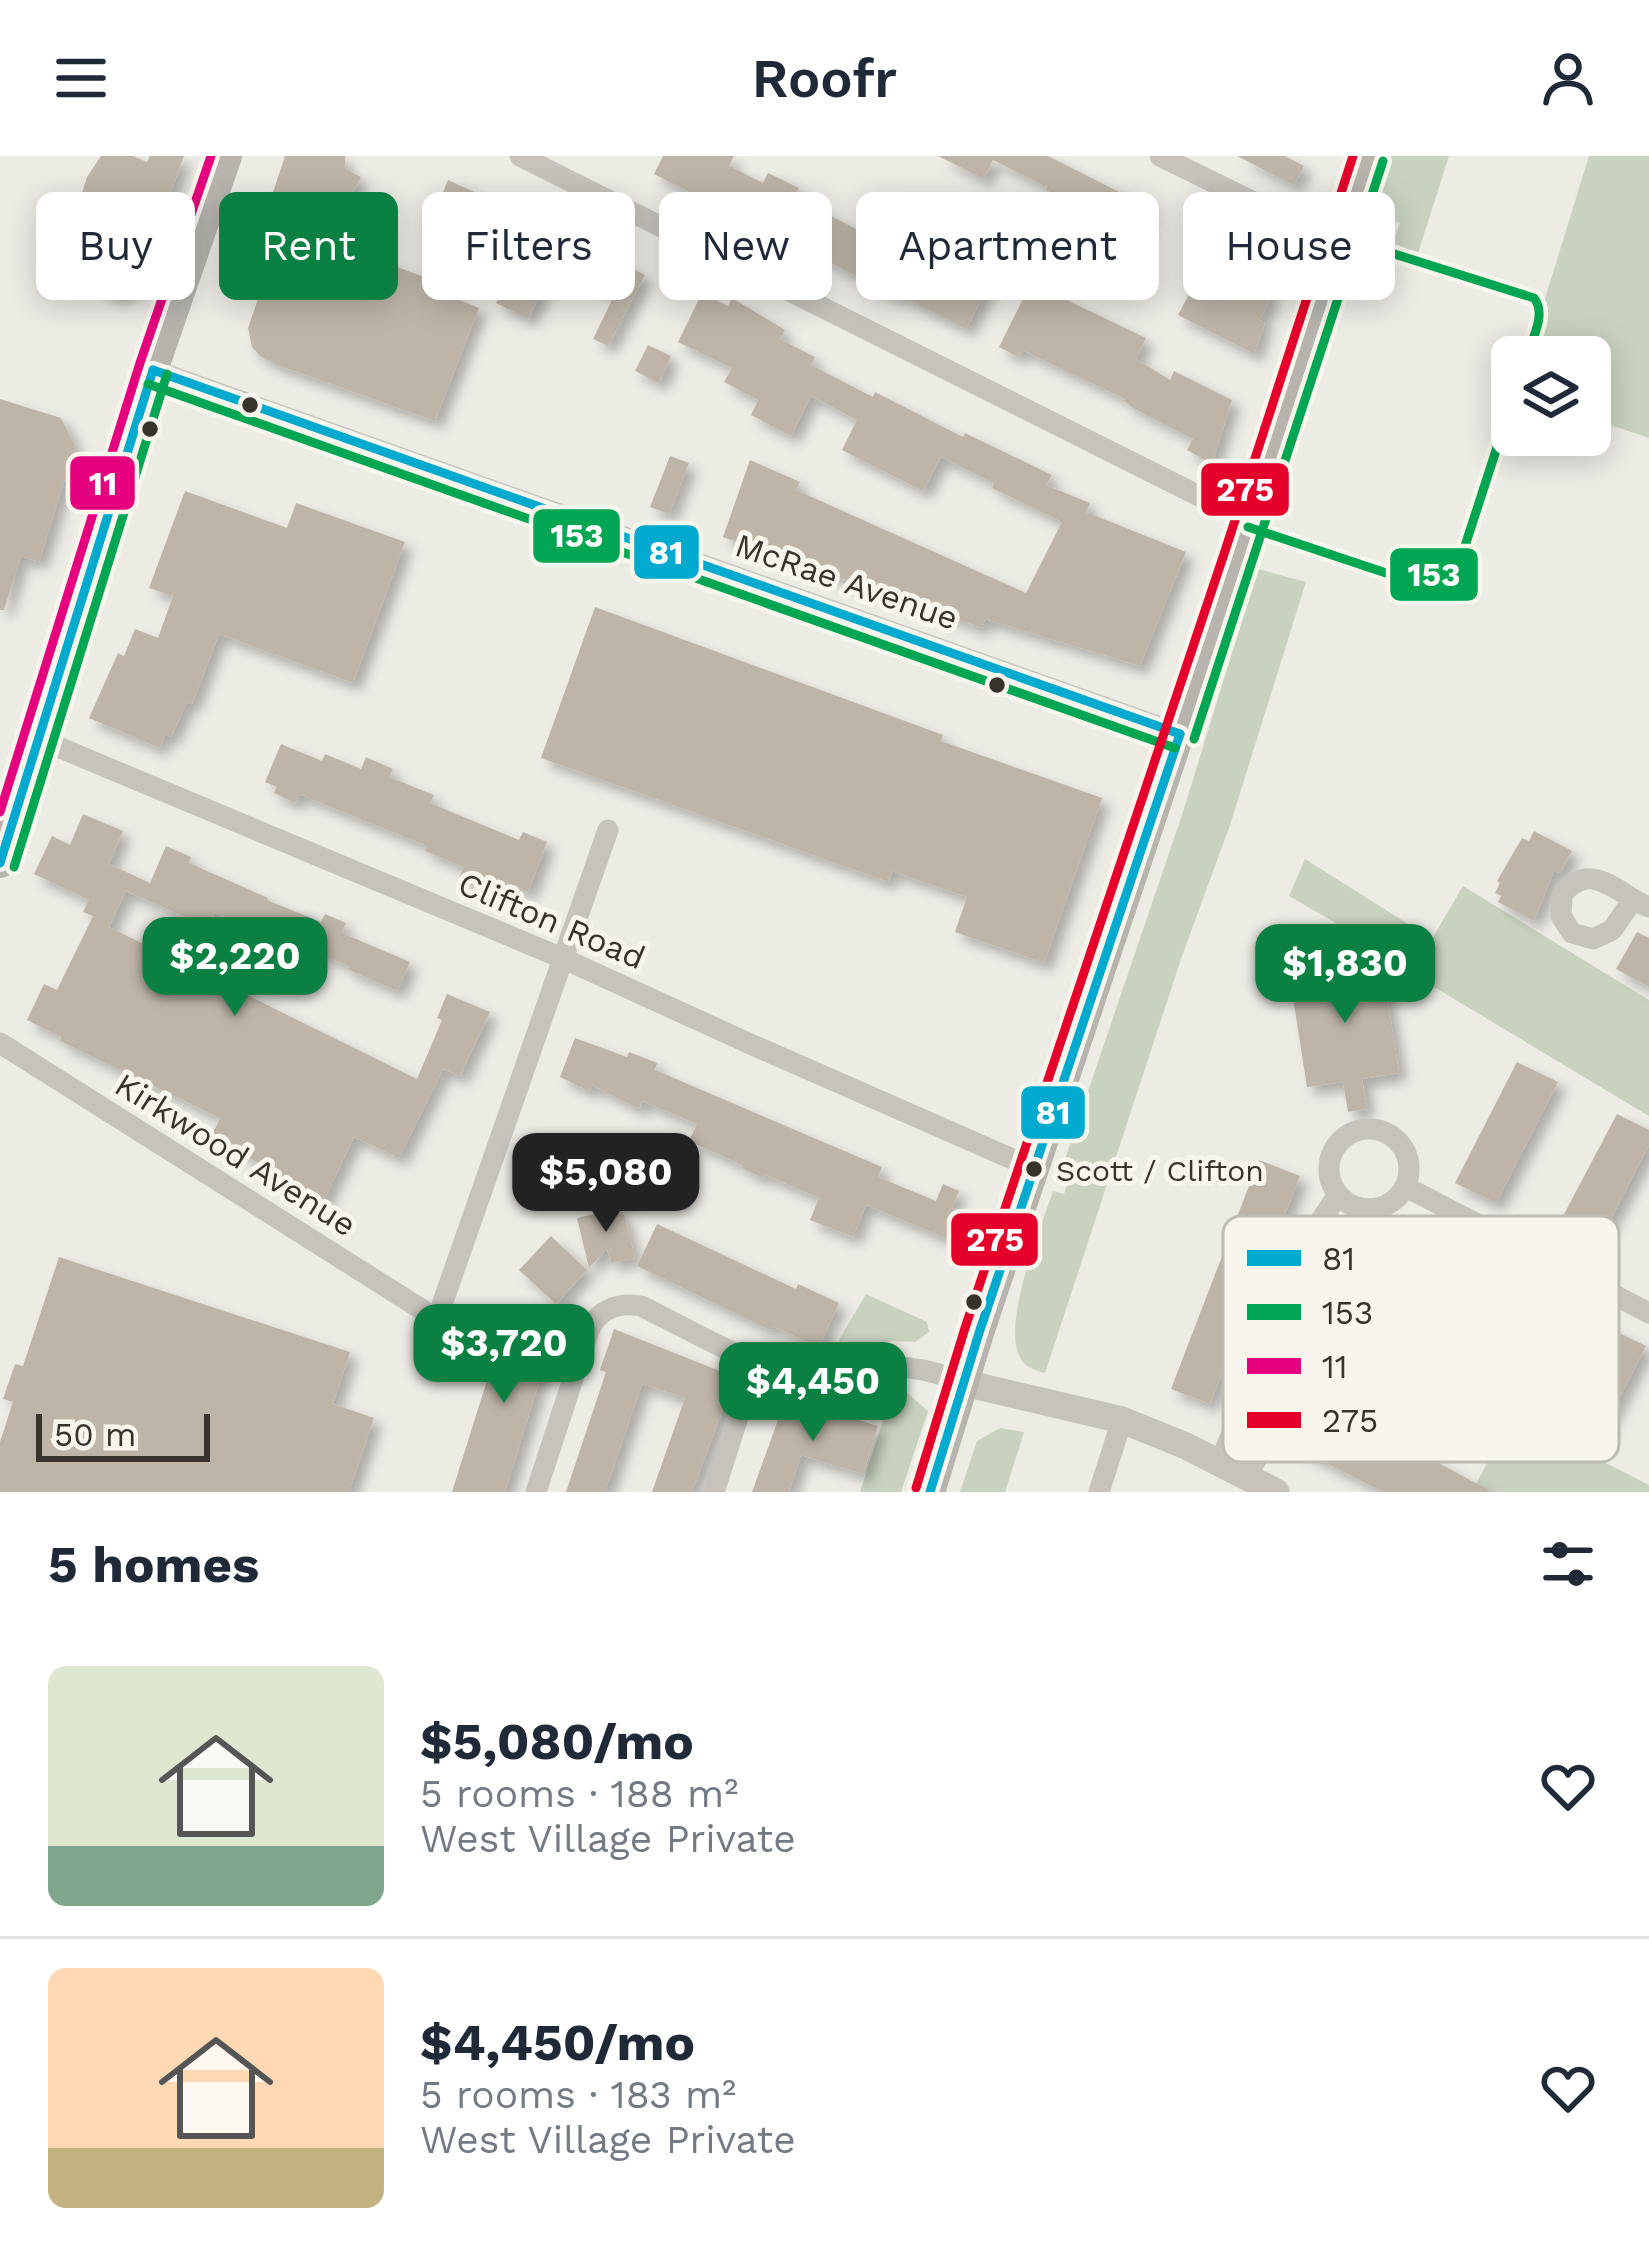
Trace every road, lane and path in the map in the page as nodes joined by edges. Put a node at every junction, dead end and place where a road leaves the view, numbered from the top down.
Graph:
1 (227, 156) edge
2 (520, 156) edge
3 (1160, 156) edge
4 (1369, 156) edge
5 (1233, 192) edge
6 (1357, 192) edge
7 (1321, 300) edge
8 (153, 370) junction
9 (1252, 513) junction
10 (1180, 734) junction
11 (39, 739) junction
12 (608, 830) dead end
13 (0, 863) edge
14 (562, 958) junction
15 (0, 1043) edge
16 (1035, 1169) junction
17 (1406, 1187) junction
18 (1338, 1195) junction
19 (1369, 1209) junction
20 (1324, 1216) edge
21 (1368, 1216) edge
22 (1462, 1216) edge
23 (1619, 1297) edge
24 (1649, 1313) edge
25 (756, 1361) junction
26 (964, 1383) junction
27 (1109, 1417) junction
28 (1223, 1454) edge
29 (1220, 1462) junction
30 (1255, 1462) edge
31 (1247, 1477) junction
32 (536, 1492) edge
33 (714, 1492) edge
34 (930, 1492) edge
35 (1099, 1492) edge
36 (1276, 1492) edge

1 - 8 main road
2 - 9 street
3 - 5 street
4 - 6 main road
7 - 9 main road
8 - 10 street, McRae Avenue
8 - 11 main road
9 - 10 main road
10 - 16 main road
11 - 13 main road
11 - 14 street, Clifton Road
12 - 14 street
14 - 15 street, Kirkwood Avenue
14 - 16 street, Clifton Road
16 - 26 main road
17 - 18 street
17 - 19 street
17 - 22 street
18 - 19 street
18 - 20 street
19 - 21 street
23 - 24 street
25 - 26 street
25 - 32 street
25 - 33 street
26 - 27 street
26 - 34 main road
27 - 29 street
27 - 35 street
28 - 29 street
29 - 31 street
30 - 31 street
31 - 36 street

